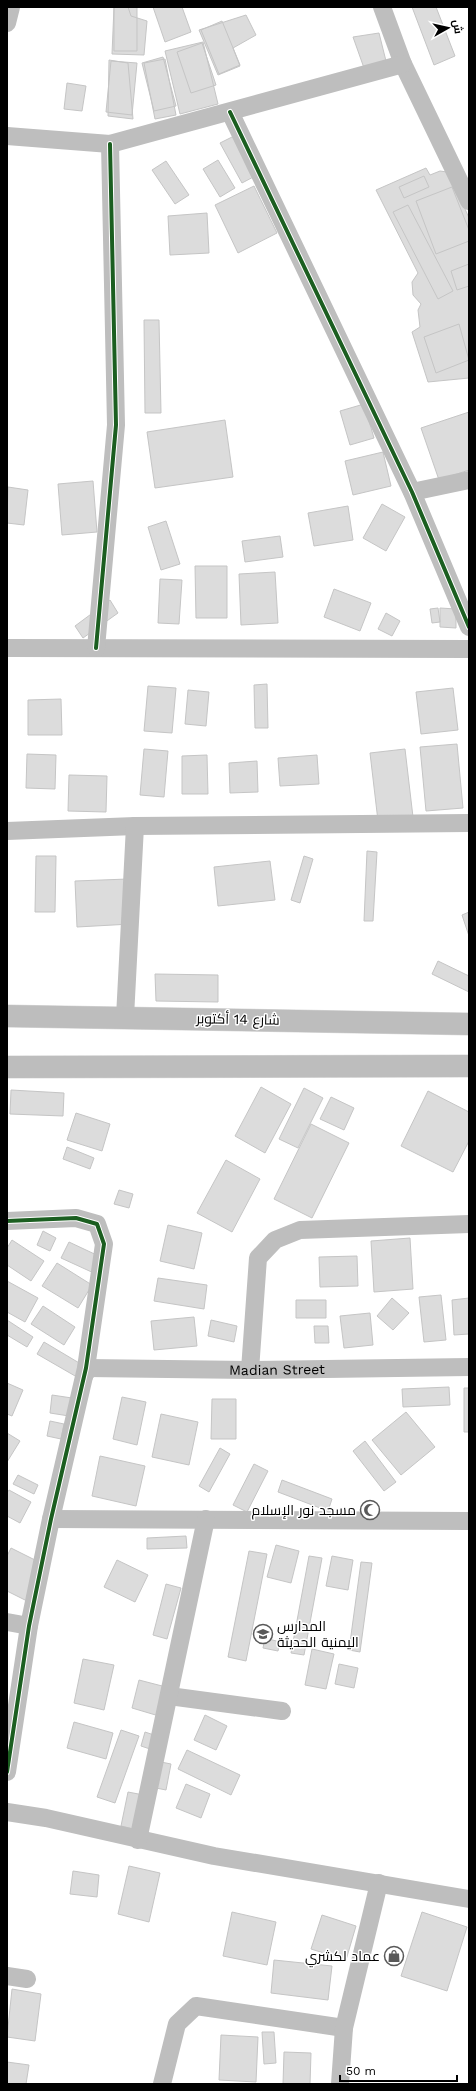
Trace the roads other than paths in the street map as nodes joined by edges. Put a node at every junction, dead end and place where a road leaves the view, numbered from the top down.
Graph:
1 (10, 7) edge
2 (382, 7) edge
3 (7, 23) edge
4 (403, 64) junction
5 (230, 112) junction
6 (7, 136) edge
7 (110, 144) junction
8 (469, 201) edge
9 (469, 480) edge
10 (412, 492) junction
11 (469, 627) edge
12 (7, 648) edge
13 (96, 648) junction
14 (469, 649) edge
15 (469, 823) edge
16 (135, 826) junction
17 (7, 831) edge
18 (7, 1016) edge
19 (125, 1017) junction
20 (469, 1024) edge
21 (469, 1066) edge
22 (7, 1067) edge
23 (7, 1221) edge
24 (469, 1224) edge
25 (469, 1367) edge
26 (86, 1368) junction
27 (250, 1370) junction
28 (50, 1519) junction
29 (206, 1519) junction
30 (469, 1521) edge
31 (7, 1622) edge
32 (29, 1626) junction
33 (169, 1696) junction
34 (282, 1711) dead end
35 (7, 1772) edge
36 (7, 1812) edge
37 (138, 1840) junction
38 (379, 1883) junction
39 (469, 1899) edge
40 (7, 1976) edge
41 (27, 1979) dead end
42 (344, 2028) junction
43 (162, 2084) edge
44 (340, 2084) edge

1 - 3 street
2 - 4 street
4 - 5 street
4 - 8 street
5 - 7 street
5 - 10 street
6 - 7 street
7 - 13 street
9 - 10 street
10 - 11 street
12 - 13 street
13 - 14 street
15 - 16 street
16 - 17 street
16 - 19 street
18 - 19 main road, شارع 14 أكتوبر
19 - 20 main road, شارع 14 أكتوبر
21 - 22 main road
23 - 26 street
24 - 27 street
25 - 27 street, Madian Street
26 - 27 street, Madian Street
26 - 28 street
28 - 29 street
28 - 32 street
29 - 30 street
29 - 33 street
31 - 32 street
32 - 35 street
33 - 34 street
33 - 37 street
36 - 37 street
37 - 38 street
38 - 39 street
38 - 42 street
40 - 41 street
42 - 43 street
42 - 44 street

